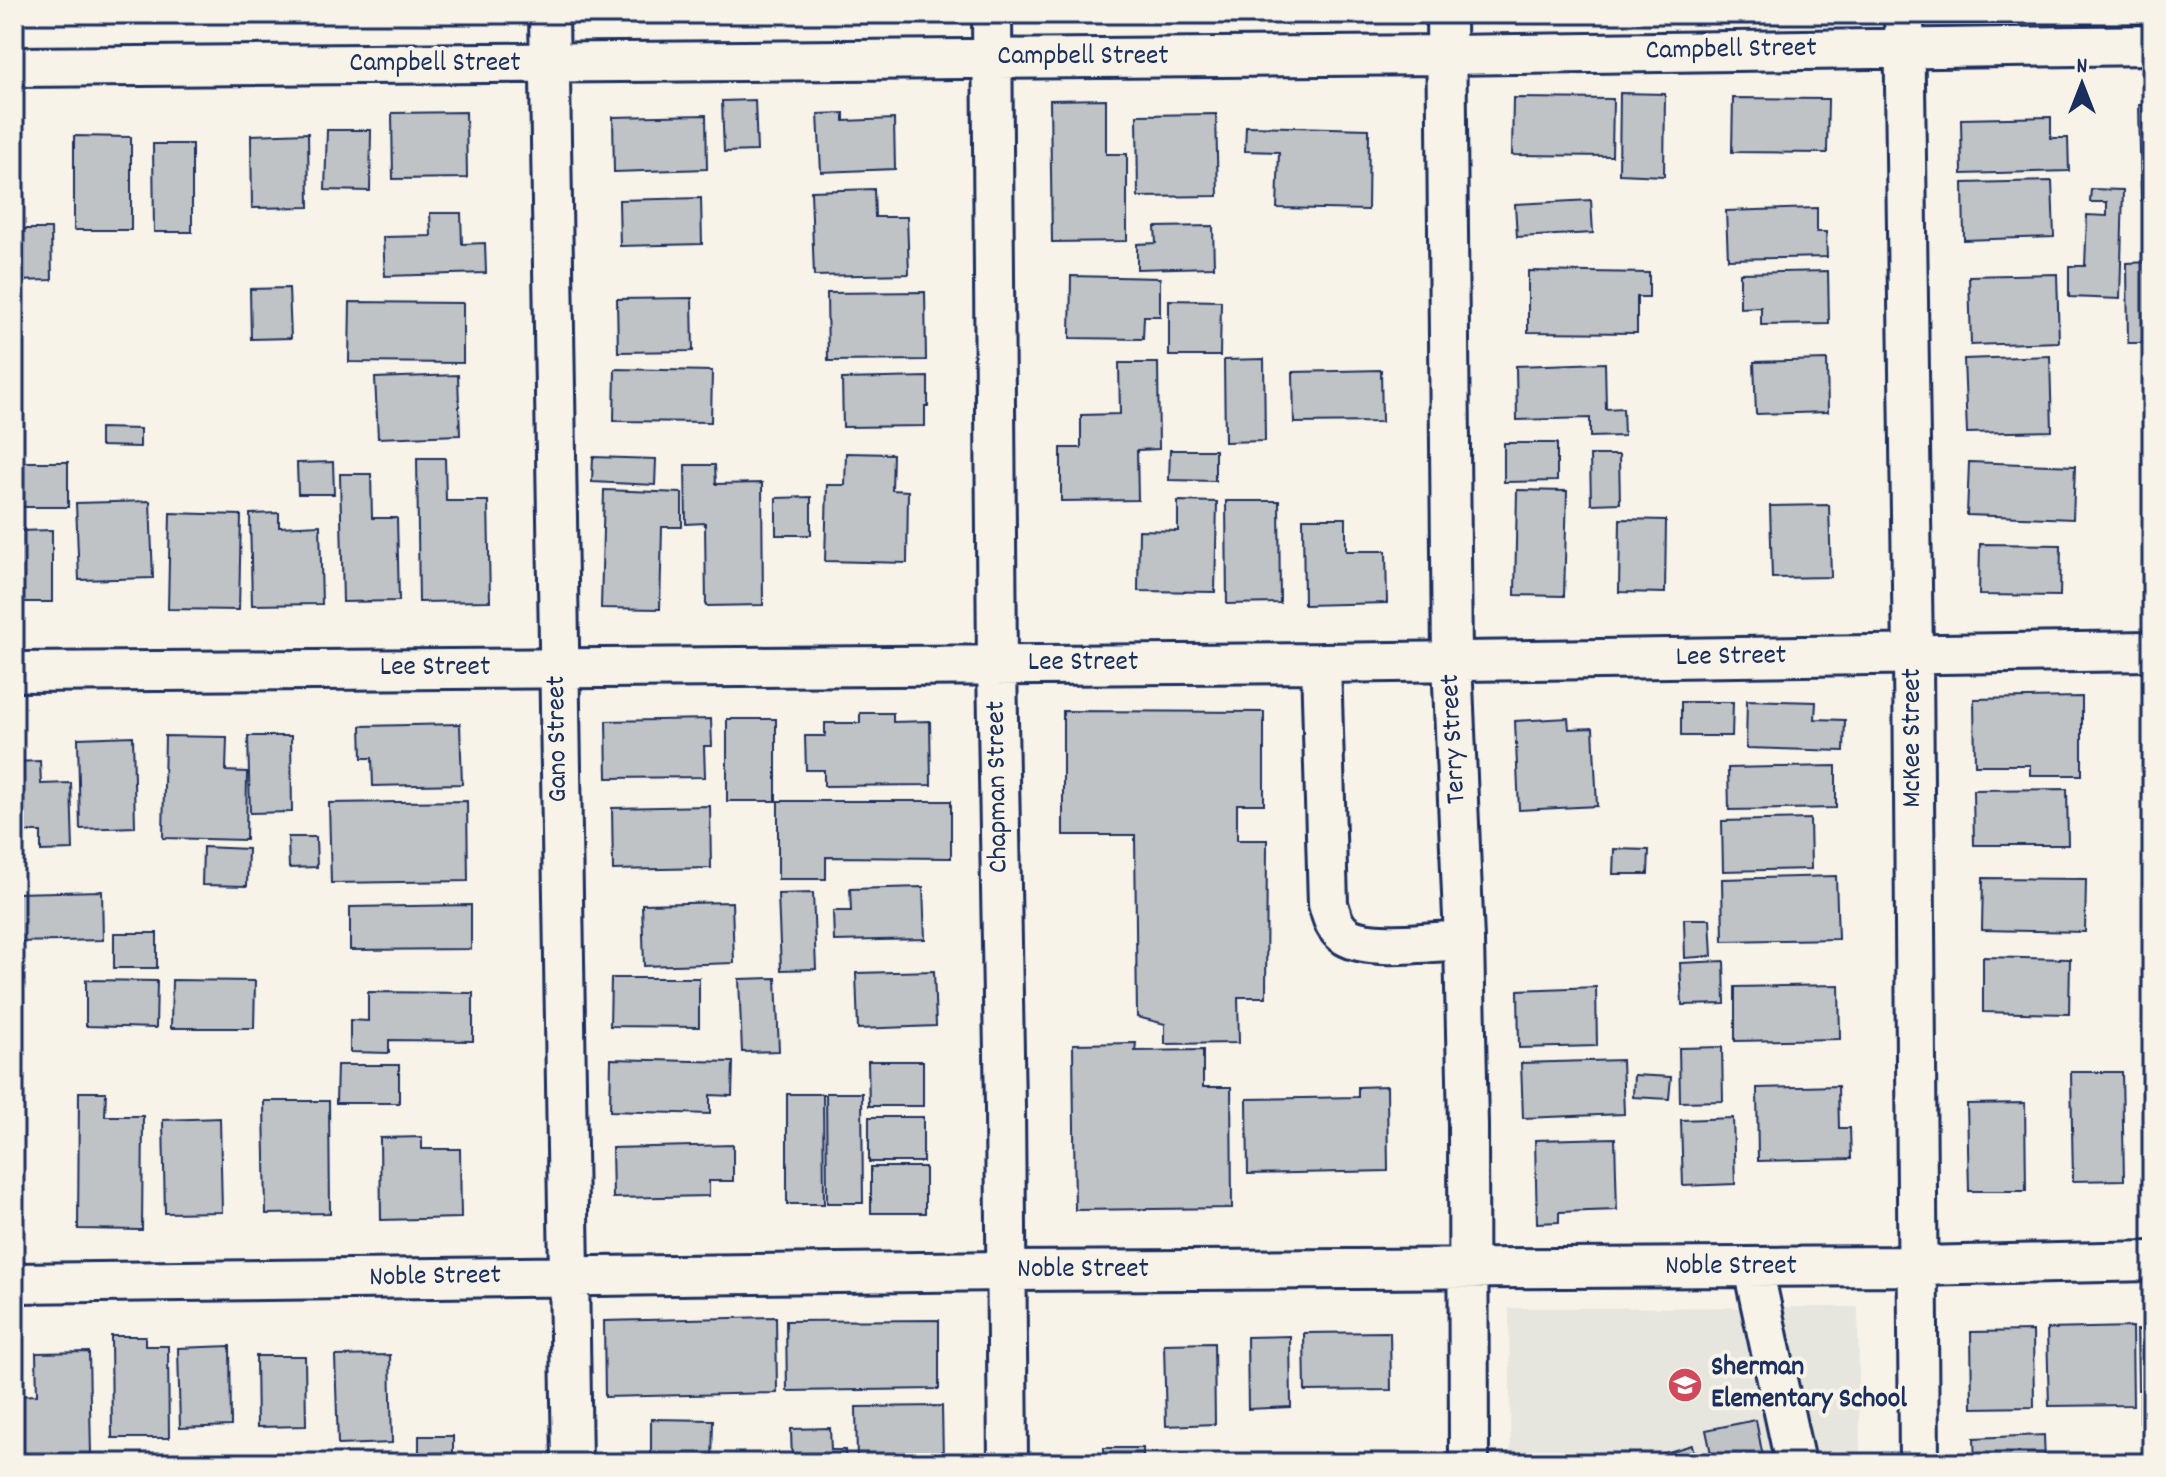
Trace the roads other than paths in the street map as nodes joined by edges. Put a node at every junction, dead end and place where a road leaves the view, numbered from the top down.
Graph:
1 (549, 14) edge
2 (992, 14) edge
3 (1446, 14) edge
4 (1904, 31) edge
5 (2152, 45) edge
6 (1446, 55) junction
7 (993, 58) junction
8 (549, 64) junction
9 (14, 67) edge
10 (2152, 651) edge
11 (1913, 656) junction
12 (1452, 661) junction
13 (1321, 663) junction
14 (997, 665) junction
15 (558, 668) junction
16 (14, 672) edge
17 (1464, 940) junction
18 (2152, 1261) edge
19 (1918, 1266) junction
20 (1753, 1268) junction
21 (1467, 1270) junction
22 (1005, 1271) junction
23 (569, 1276) junction
24 (14, 1283) edge
25 (572, 1463) edge
26 (1008, 1463) edge
27 (1469, 1463) edge
28 (1795, 1463) edge
29 (1919, 1463) edge

1 - 8 street, Gano Street
2 - 7 street, Chapman Street
3 - 6 street, Terry Street
4 - 5 street, Campbell Street
4 - 6 street, Campbell Street
4 - 11 street, McKee Street
6 - 7 street, Campbell Street
6 - 12 street, Terry Street
7 - 8 street, Campbell Street
7 - 14 street, Chapman Street
8 - 9 street, Campbell Street
8 - 15 street, Gano Street
10 - 11 street, Lee Street
11 - 12 street, Lee Street
11 - 19 street, McKee Street
12 - 13 street, Lee Street
12 - 17 street, Terry Street
13 - 14 street, Lee Street
13 - 17 street
14 - 15 street, Lee Street
14 - 22 street, Chapman Street
15 - 16 street, Lee Street
15 - 23 street, Gano Street
17 - 21 street, Terry Street
18 - 19 street, Noble Street
19 - 20 street, Noble Street
19 - 29 street, McKee Street
20 - 21 street, Noble Street
20 - 28 street
21 - 22 street, Noble Street
21 - 27 street, Terry Street
22 - 23 street, Noble Street
22 - 26 street, Chapman Street
23 - 24 street, Noble Street
23 - 25 street, Gano Street

